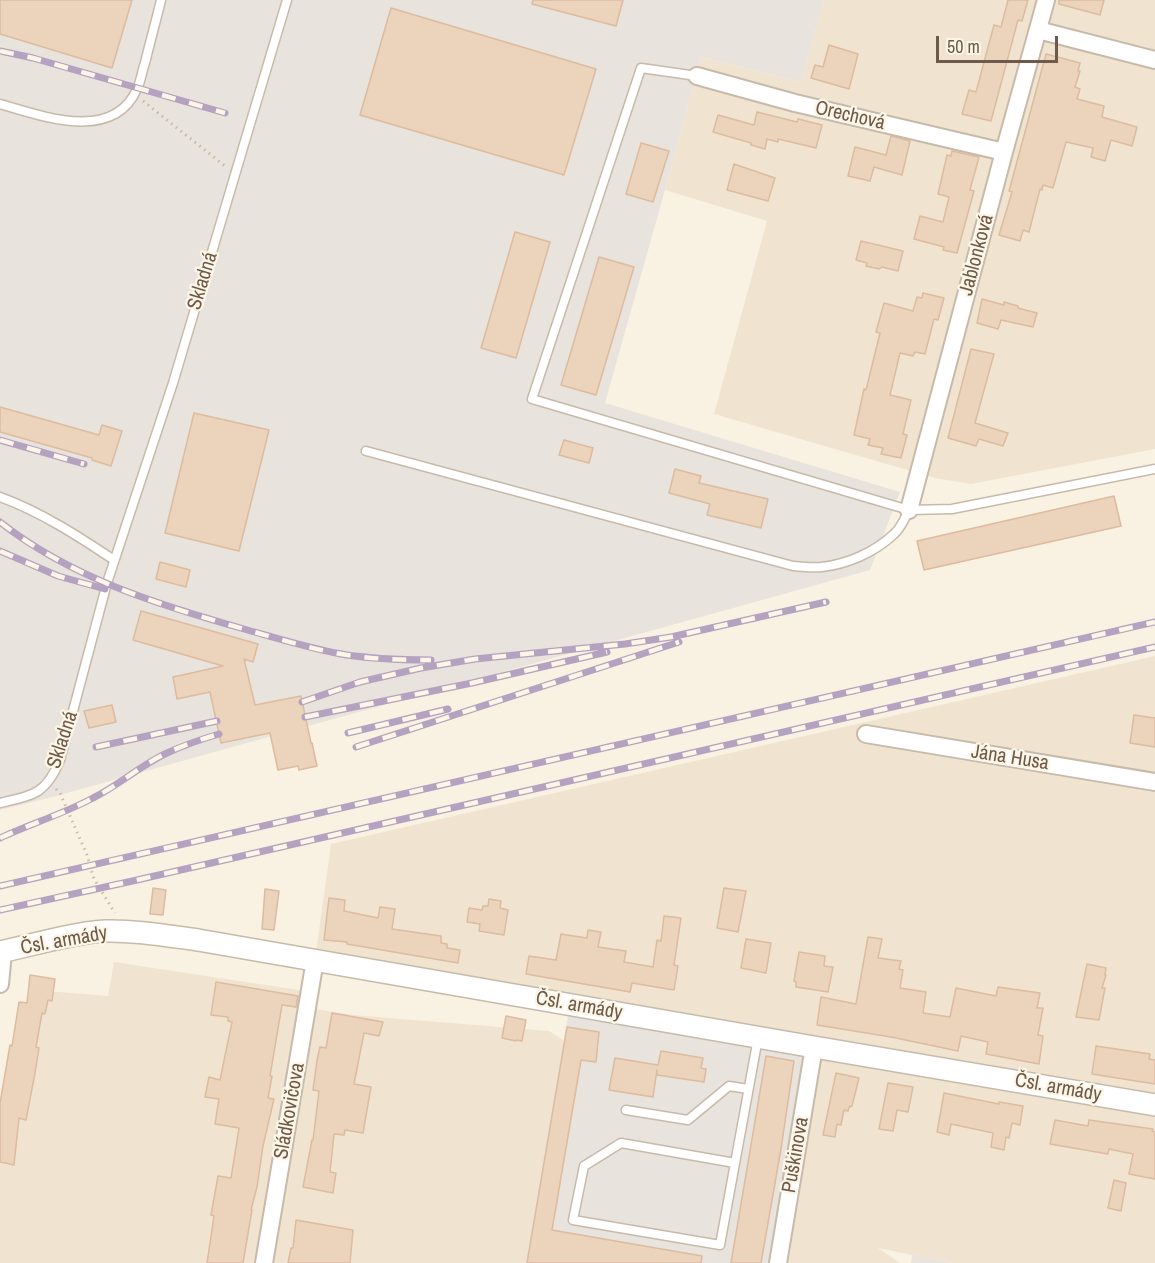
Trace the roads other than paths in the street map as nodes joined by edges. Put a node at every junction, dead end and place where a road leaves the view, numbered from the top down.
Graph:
1 (161, 0) edge
2 (287, 0) edge
3 (1046, 0) edge
4 (1038, 30) junction
5 (1155, 60) edge
6 (697, 76) joint
7 (0, 104) edge
8 (1004, 152) junction
9 (366, 450) dead end
10 (1155, 469) edge
11 (0, 497) edge
12 (909, 510) junction
13 (114, 561) junction
14 (866, 734) dead end
15 (1155, 782) edge
16 (0, 803) edge
17 (2, 952) edge
18 (315, 960) junction
19 (0, 984) edge
20 (758, 1037) junction
21 (814, 1047) junction
22 (748, 1089) junction
23 (1155, 1105) edge
24 (626, 1110) dead end
25 (735, 1163) junction
26 (264, 1263) edge
27 (778, 1263) edge

1 - 7 lane
2 - 13 lane, Skladná
3 - 4 street, Jablonková
4 - 5 street
4 - 8 street, Jablonková
6 - 8 street, Orechová
6 - 12 lane
8 - 12 street, Jablonková
9 - 12 lane
10 - 12 lane
11 - 13 lane
13 - 16 lane, Skladná
14 - 15 street, Jána Husa
17 - 18 street, Čsl. armády
17 - 19 street
18 - 20 street, Čsl. armády
18 - 26 street, Sládkovičova
20 - 21 street, Čsl. armády
20 - 22 lane
21 - 23 street, Čsl. armády
21 - 27 street, Puškinova
22 - 24 lane
22 - 25 lane
25 - 25 lane

